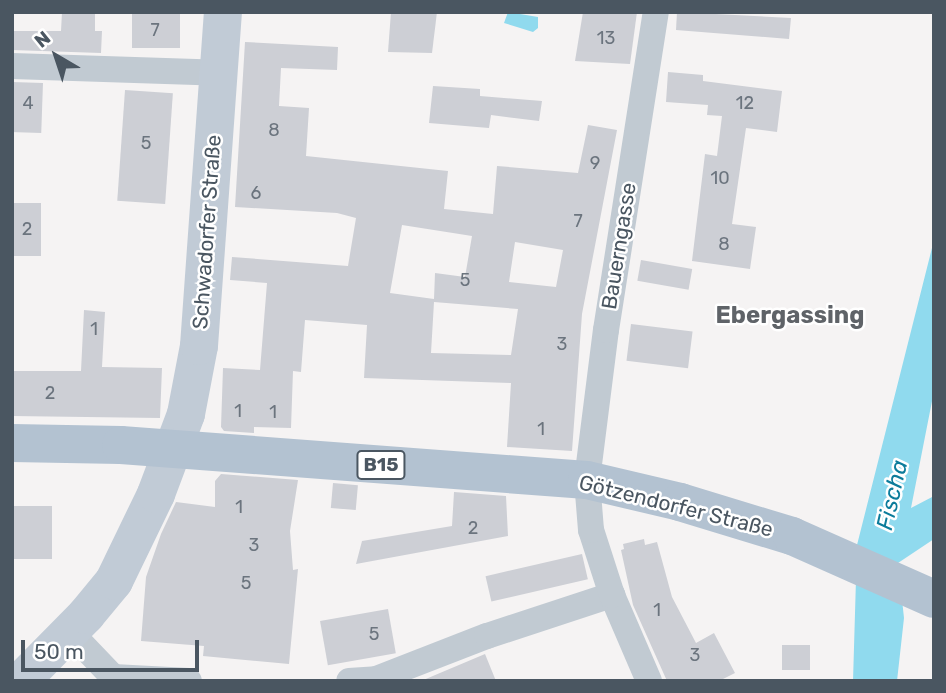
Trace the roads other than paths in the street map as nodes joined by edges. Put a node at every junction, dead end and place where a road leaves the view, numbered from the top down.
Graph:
1 (223, 12) edge
2 (656, 12) edge
3 (12, 66) edge
4 (219, 73) junction
5 (12, 443) edge
6 (175, 449) junction
7 (587, 480) junction
8 (612, 595) junction
9 (928, 597) edge
10 (70, 632) junction
11 (113, 679) edge
12 (21, 681) edge
13 (189, 681) edge
14 (348, 681) edge
15 (649, 681) edge

1 - 4 main road, Schwadorfer Straße
2 - 7 street, Bauerngasse
3 - 4 street
4 - 6 main road, Schwadorfer Straße
5 - 6 main road, B15
6 - 7 main road, Götzendorfer Straße / B15
6 - 10 main road, Schwadorfer Straße
7 - 8 street, Bauerngasse
7 - 9 main road, Götzendorfer Straße / B15
8 - 14 street
8 - 15 street, Bauerngasse
10 - 11 street
10 - 12 main road, Schwadorfer Straße
11 - 13 street

